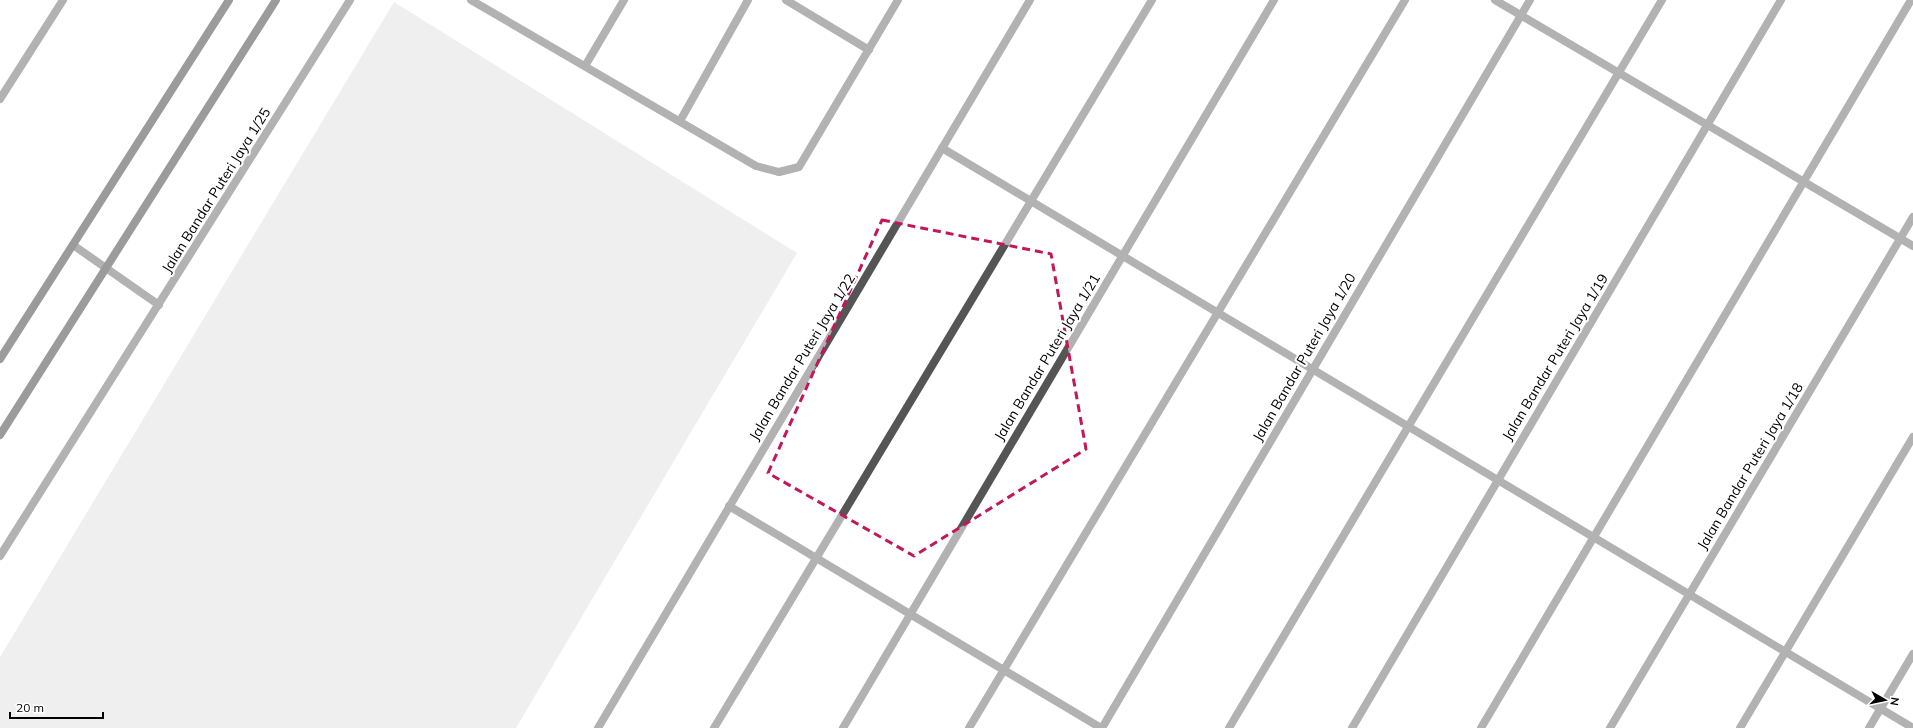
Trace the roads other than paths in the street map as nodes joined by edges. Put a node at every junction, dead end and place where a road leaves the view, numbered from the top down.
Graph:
1 (63, 0) edge
2 (229, 0) edge
3 (276, 0) edge
4 (350, 0) edge
5 (471, 0) edge
6 (624, 0) edge
7 (748, 0) edge
8 (786, 0) edge
9 (898, 0) edge
10 (1030, 0) edge
11 (1152, 0) edge
12 (1274, 0) edge
13 (1405, 0) edge
14 (1495, 0) edge
15 (1530, 0) edge
16 (1662, 0) edge
17 (1781, 0) edge
18 (1911, 0) edge
19 (486, 4) edge
20 (1521, 16) junction
21 (869, 50) junction
22 (585, 66) junction
23 (1618, 73) junction
24 (4, 87) edge
25 (0, 99) edge
26 (680, 121) junction
27 (1707, 125) junction
28 (942, 148) junction
29 (1803, 182) junction
30 (1031, 201) junction
31 (1913, 218) edge
32 (1900, 239) junction
33 (73, 245) junction
34 (1913, 246) edge
35 (1123, 256) junction
36 (105, 267) junction
37 (160, 305) junction
38 (1218, 312) junction
39 (0, 359) edge
40 (1312, 369) junction
41 (1408, 426) junction
42 (0, 435) edge
43 (1913, 437) edge
44 (1498, 480) junction
45 (729, 506) junction
46 (1594, 537) junction
47 (0, 556) edge
48 (816, 558) junction
49 (1690, 594) junction
50 (911, 614) junction
51 (1785, 652) junction
52 (1913, 654) edge
53 (1004, 670) junction
54 (1880, 709) junction
55 (598, 728) edge
56 (714, 728) edge
57 (843, 728) edge
58 (969, 728) edge
59 (1101, 728) edge
60 (1229, 728) edge
61 (1352, 728) edge
62 (1481, 728) edge
63 (1610, 728) edge
64 (1740, 728) edge
65 (1869, 728) edge
66 (1913, 728) edge

1 - 24 street
2 - 33 street
3 - 36 street
4 - 37 street, Jalan Bandar Puteri Jaya 1/25
5 - 19 street
6 - 22 street
7 - 26 street
8 - 21 street
9 - 21 street
10 - 28 street, Jalan Bandar Puteri Jaya 1/22
11 - 30 street
12 - 35 street, Jalan Bandar Puteri Jaya 1/21
13 - 38 street
14 - 20 street
15 - 20 street, Jalan Bandar Puteri Jaya 1/20
16 - 23 street
17 - 27 street, Jalan Bandar Puteri Jaya 1/19
18 - 29 street
19 - 22 street
20 - 23 street
20 - 40 street, Jalan Bandar Puteri Jaya 1/20
21 - 26 street
22 - 26 street
23 - 27 street
23 - 41 street
24 - 25 street
27 - 29 street
27 - 44 street, Jalan Bandar Puteri Jaya 1/19
28 - 30 street
28 - 45 street, Jalan Bandar Puteri Jaya 1/22
29 - 32 street
29 - 46 street
30 - 35 street
30 - 48 street
31 - 32 street, Jalan Bandar Puteri Jaya 1/18
32 - 34 street
32 - 49 street, Jalan Bandar Puteri Jaya 1/18
33 - 36 street
33 - 39 street
35 - 38 street
35 - 50 street, Jalan Bandar Puteri Jaya 1/21
36 - 37 street
36 - 42 street
37 - 47 street, Jalan Bandar Puteri Jaya 1/25
38 - 40 street
38 - 53 street
40 - 41 street
40 - 59 street, Jalan Bandar Puteri Jaya 1/20
41 - 44 street
41 - 60 street
43 - 51 street
44 - 46 street
44 - 61 street, Jalan Bandar Puteri Jaya 1/19
45 - 48 street
45 - 55 street, Jalan Bandar Puteri Jaya 1/22
46 - 49 street
46 - 62 street
48 - 50 street
48 - 56 street
49 - 51 street
49 - 63 street, Jalan Bandar Puteri Jaya 1/18
50 - 53 street
50 - 57 street, Jalan Bandar Puteri Jaya 1/21
51 - 54 street
51 - 64 street
52 - 54 street
53 - 58 street
53 - 59 street
54 - 65 street
54 - 66 street

